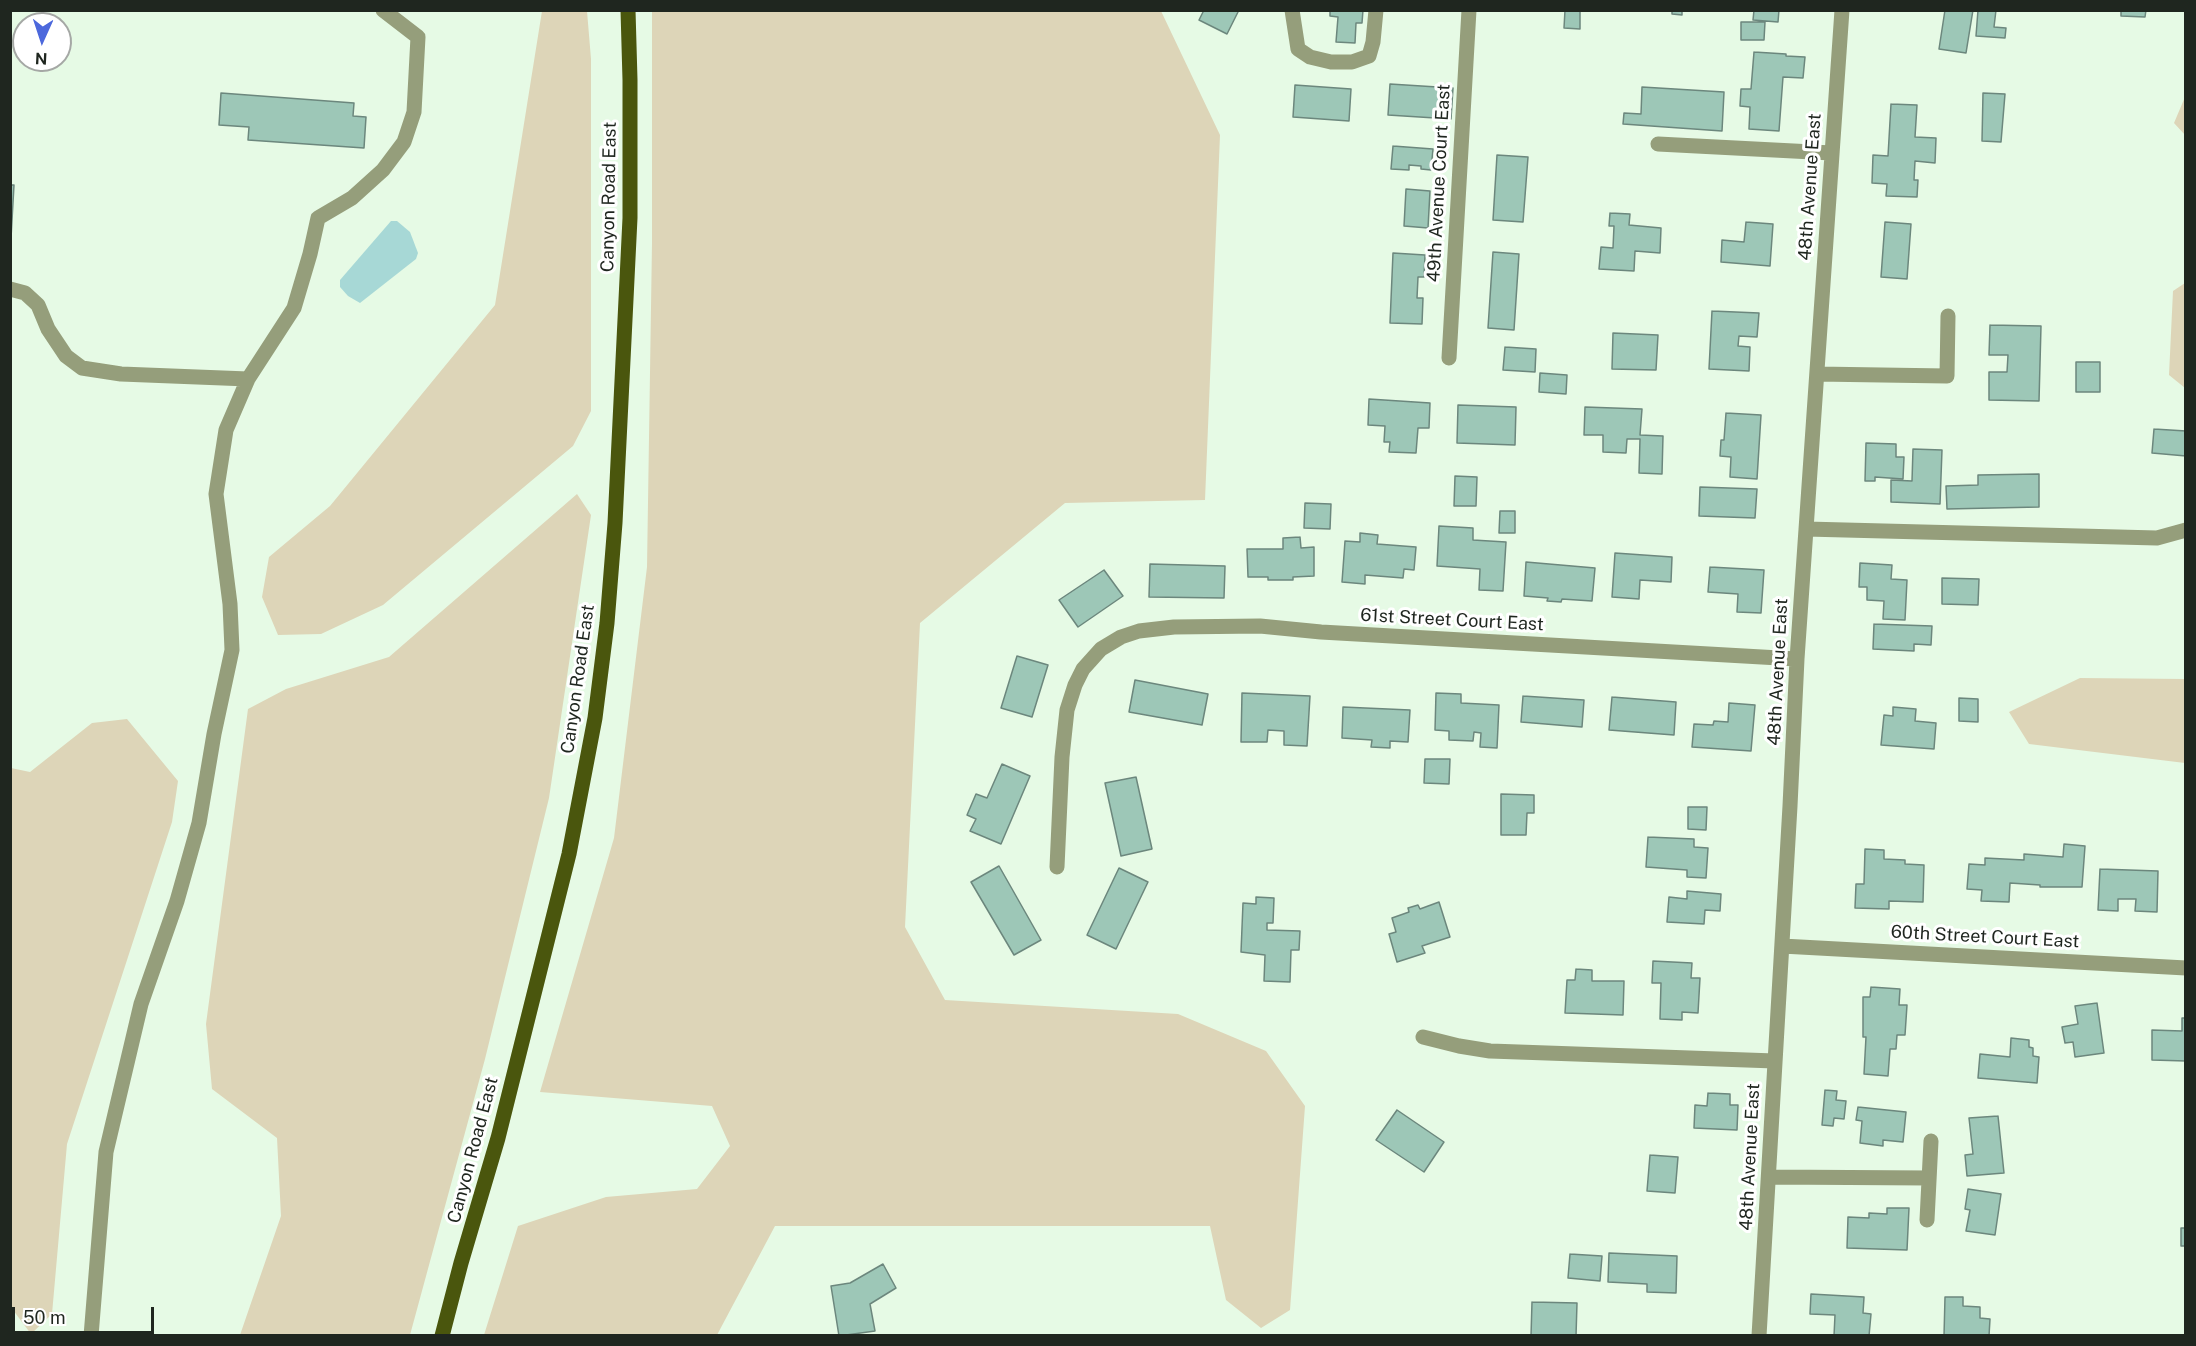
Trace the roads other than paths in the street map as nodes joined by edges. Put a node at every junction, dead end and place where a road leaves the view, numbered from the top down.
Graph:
1 (383, 10) edge
2 (628, 10) edge
3 (1292, 10) edge
4 (1376, 10) edge
5 (1469, 10) edge
6 (1842, 10) edge
7 (1658, 144) dead end
8 (1832, 153) junction
9 (10, 289) edge
10 (1948, 316) dead end
11 (1449, 358) dead end
12 (1817, 374) junction
13 (248, 379) junction
14 (1806, 530) junction
15 (2186, 530) edge
16 (1797, 659) junction
17 (1057, 867) dead end
18 (1782, 946) junction
19 (2186, 968) edge
20 (1424, 1037) dead end
21 (1775, 1061) junction
22 (1931, 1142) dead end
23 (1769, 1177) junction
24 (1929, 1178) junction
25 (1927, 1220) dead end
26 (91, 1335) edge
27 (442, 1335) edge
28 (1759, 1335) edge

1 - 13 street
2 - 27 main road, Canyon Road East
3 - 4 street
5 - 11 street, 49th Avenue Court East
6 - 8 street, 48th Avenue East
7 - 8 street
8 - 12 street, 48th Avenue East
9 - 13 street
10 - 12 street
12 - 14 street, 48th Avenue East
13 - 26 street
14 - 15 street
14 - 16 street, 48th Avenue East
16 - 17 street, 61st Street Court East
16 - 18 street, 48th Avenue East
18 - 19 street, 60th Street Court East
18 - 21 street, 48th Avenue East
20 - 21 street
21 - 23 street, 48th Avenue East
22 - 24 street
23 - 24 street
23 - 28 street, 48th Avenue East
24 - 25 street

